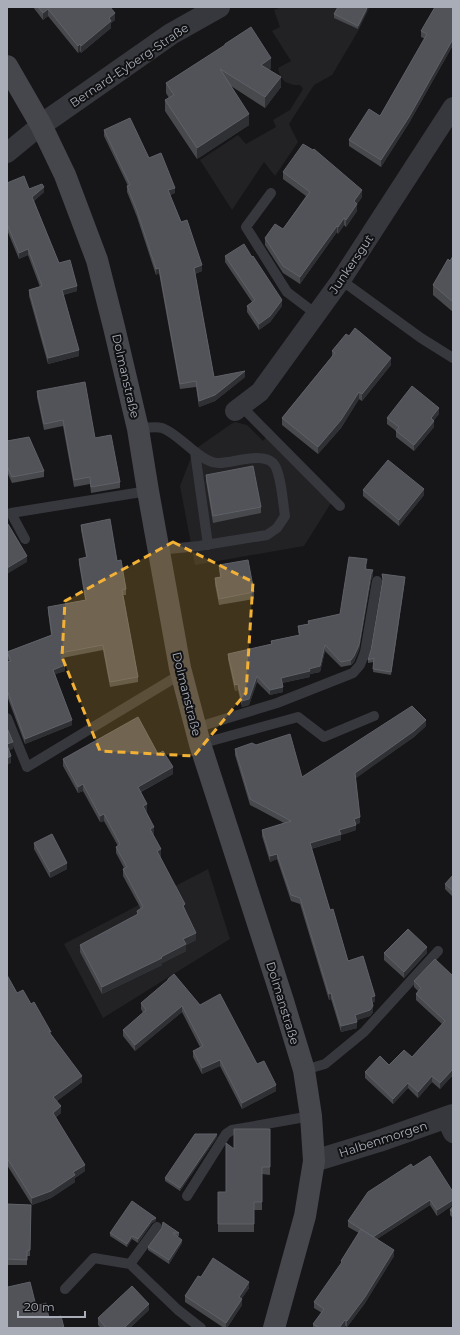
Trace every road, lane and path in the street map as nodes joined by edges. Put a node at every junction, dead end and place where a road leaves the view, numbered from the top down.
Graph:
1 (219, 7) edge
2 (7, 66) edge
3 (453, 107) edge
4 (41, 125) junction
5 (7, 153) edge
6 (271, 193) dead end
7 (341, 280) junction
8 (316, 314) junction
9 (453, 358) edge
10 (238, 408) joint
11 (138, 429) junction
12 (196, 452) junction
13 (148, 491) junction
14 (340, 506) dead end
15 (25, 539) dead end
16 (208, 544) junction
17 (158, 550) junction
18 (377, 581) dead end
19 (181, 674) junction
20 (374, 716) dead end
21 (7, 718) edge
22 (198, 736) junction
23 (438, 951) dead end
24 (304, 1070) junction
25 (311, 1116) junction
26 (451, 1122) edge
27 (314, 1161) junction
28 (187, 1196) dead end
29 (157, 1227) dead end
30 (130, 1264) junction
31 (65, 1289) dead end
32 (201, 1328) edge
33 (274, 1328) edge

1 - 4 street, Bernard-Eyberg-Straße
2 - 4 main road, Dolmanstraße
3 - 7 street, Junkersgut
4 - 5 street
4 - 11 main road, Dolmanstraße
6 - 8 lane
7 - 8 street, Junkersgut
7 - 9 lane
8 - 10 street, Junkersgut
10 - 14 lane
11 - 12 lane
11 - 13 main road, Dolmanstraße
12 - 16 lane
12 - 16 lane
13 - 15 lane
13 - 17 main road, Dolmanstraße
16 - 17 lane
17 - 19 main road, Dolmanstraße
18 - 22 lane
19 - 21 lane
19 - 22 main road, Dolmanstraße
20 - 22 lane
22 - 24 main road, Dolmanstraße
23 - 24 lane
24 - 25 main road, Dolmanstraße
25 - 27 main road, Dolmanstraße
25 - 28 lane
26 - 27 street, Halbenmorgen
27 - 33 main road, Dolmanstraße
29 - 30 lane
30 - 31 lane
30 - 32 lane

